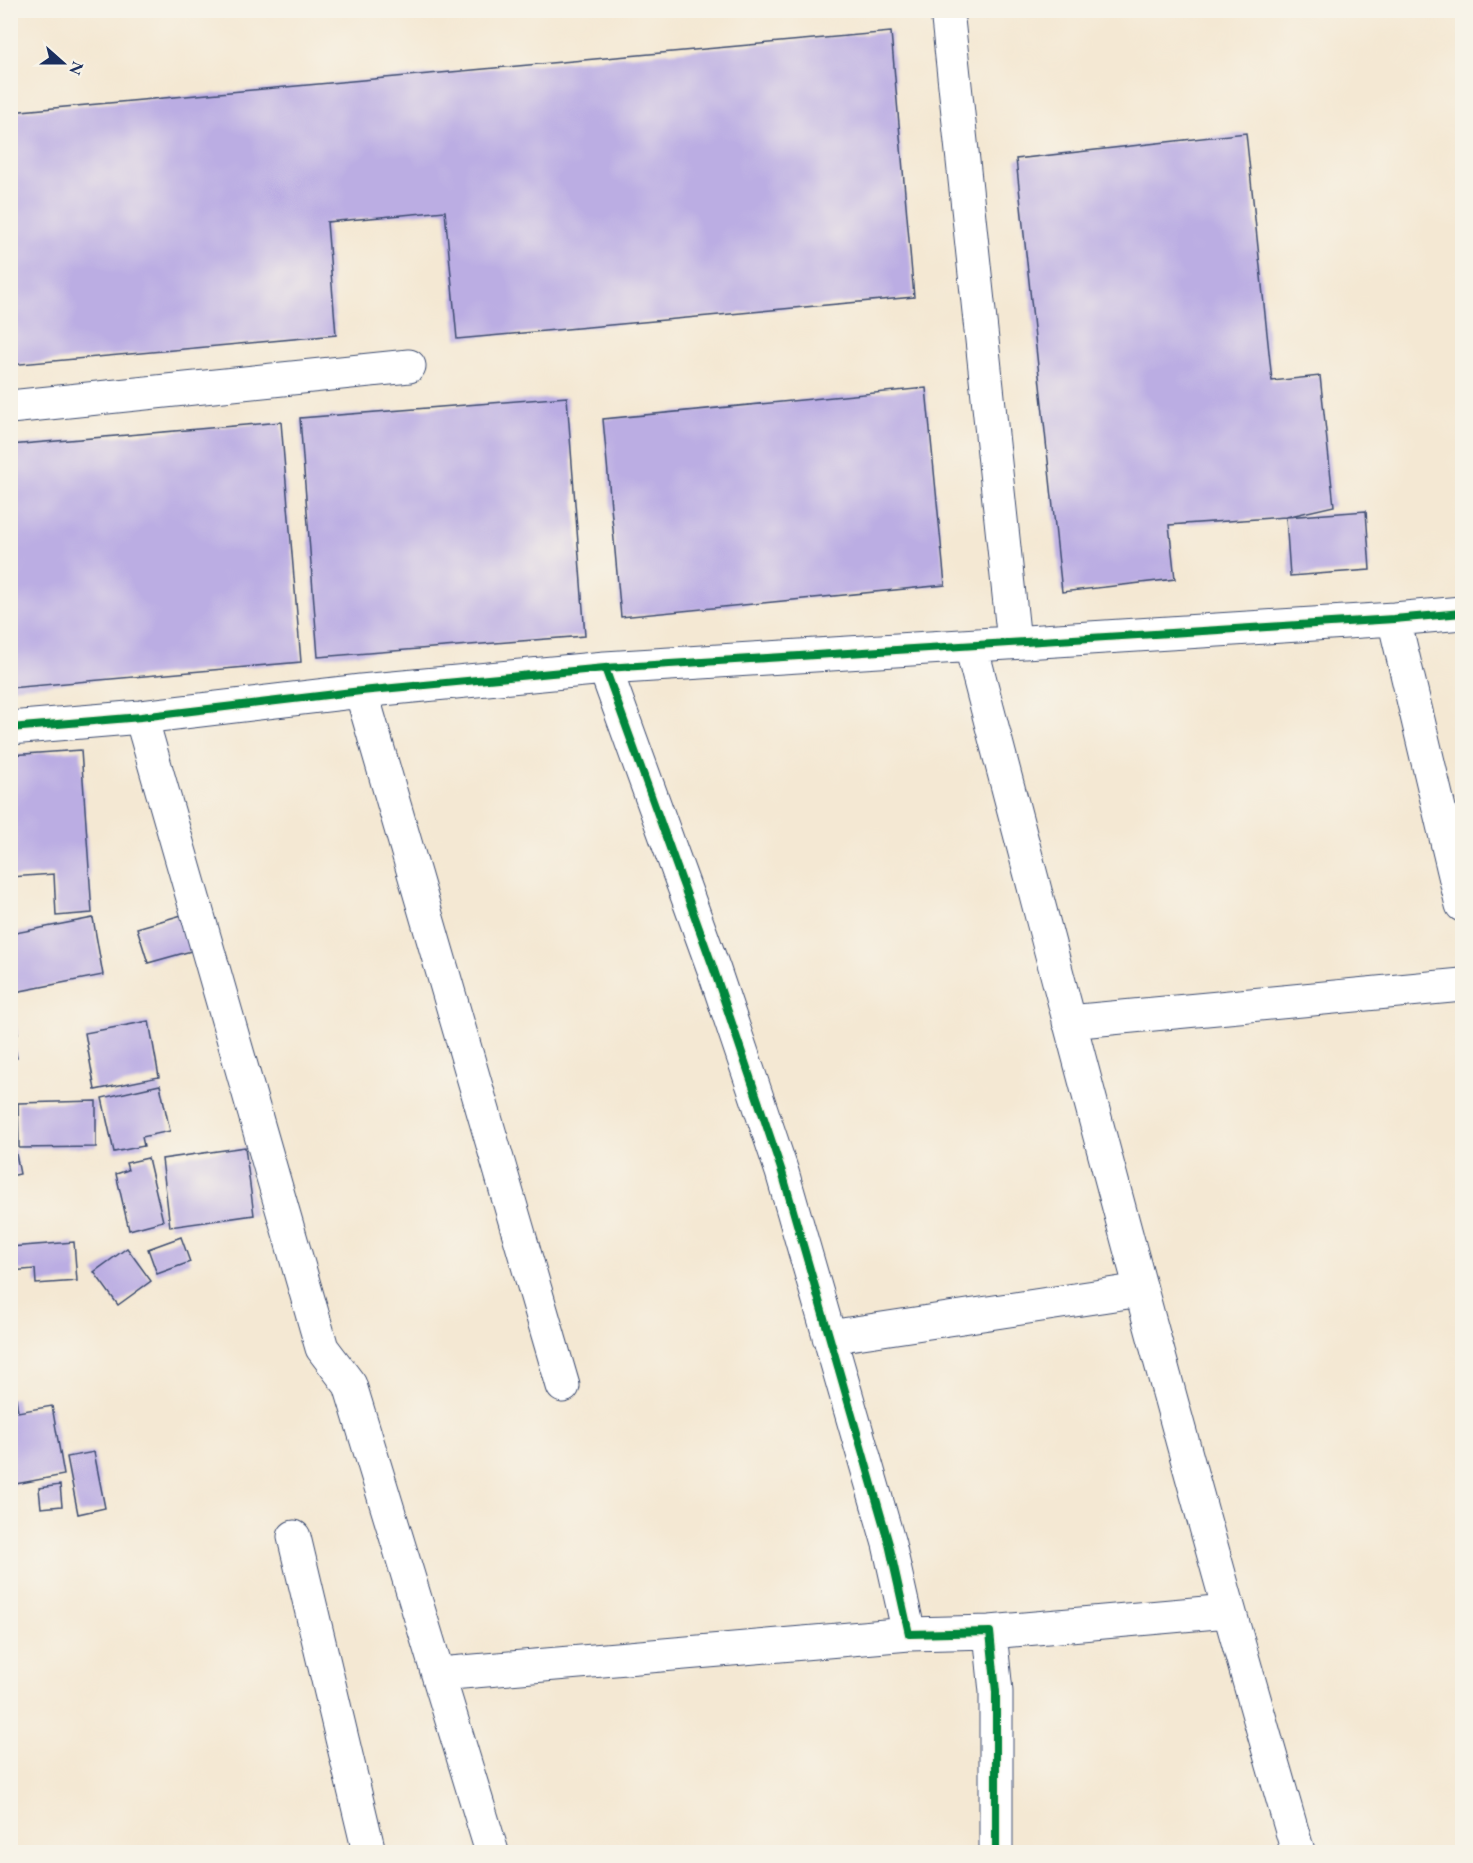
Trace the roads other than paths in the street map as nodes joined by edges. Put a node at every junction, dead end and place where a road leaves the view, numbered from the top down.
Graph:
1 (947, 10) edge
2 (409, 366) dead end
3 (10, 407) edge
4 (1462, 613) edge
5 (1394, 619) junction
6 (1014, 642) junction
7 (970, 646) junction
8 (605, 668) junction
9 (361, 691) junction
10 (141, 717) junction
11 (10, 728) edge
12 (1462, 905) edge
13 (1462, 986) edge
14 (1069, 1022) junction
15 (1141, 1290) junction
16 (828, 1337) junction
17 (564, 1386) dead end
18 (294, 1537) dead end
19 (1228, 1611) junction
20 (990, 1632) junction
21 (909, 1634) junction
22 (439, 1674) junction
23 (369, 1852) edge
24 (492, 1852) edge
25 (996, 1852) edge
26 (1298, 1852) edge

1 - 6 street
2 - 3 street
4 - 5 street
5 - 6 street
5 - 12 street
6 - 7 street
7 - 8 street
7 - 14 street
8 - 9 street
8 - 16 street
9 - 10 street
9 - 17 street
10 - 11 street
10 - 22 street
13 - 14 street
14 - 15 street
15 - 16 street
15 - 19 street
16 - 21 street
18 - 23 street
19 - 20 street
19 - 26 street
20 - 21 street
20 - 25 street
21 - 22 street
22 - 24 street

